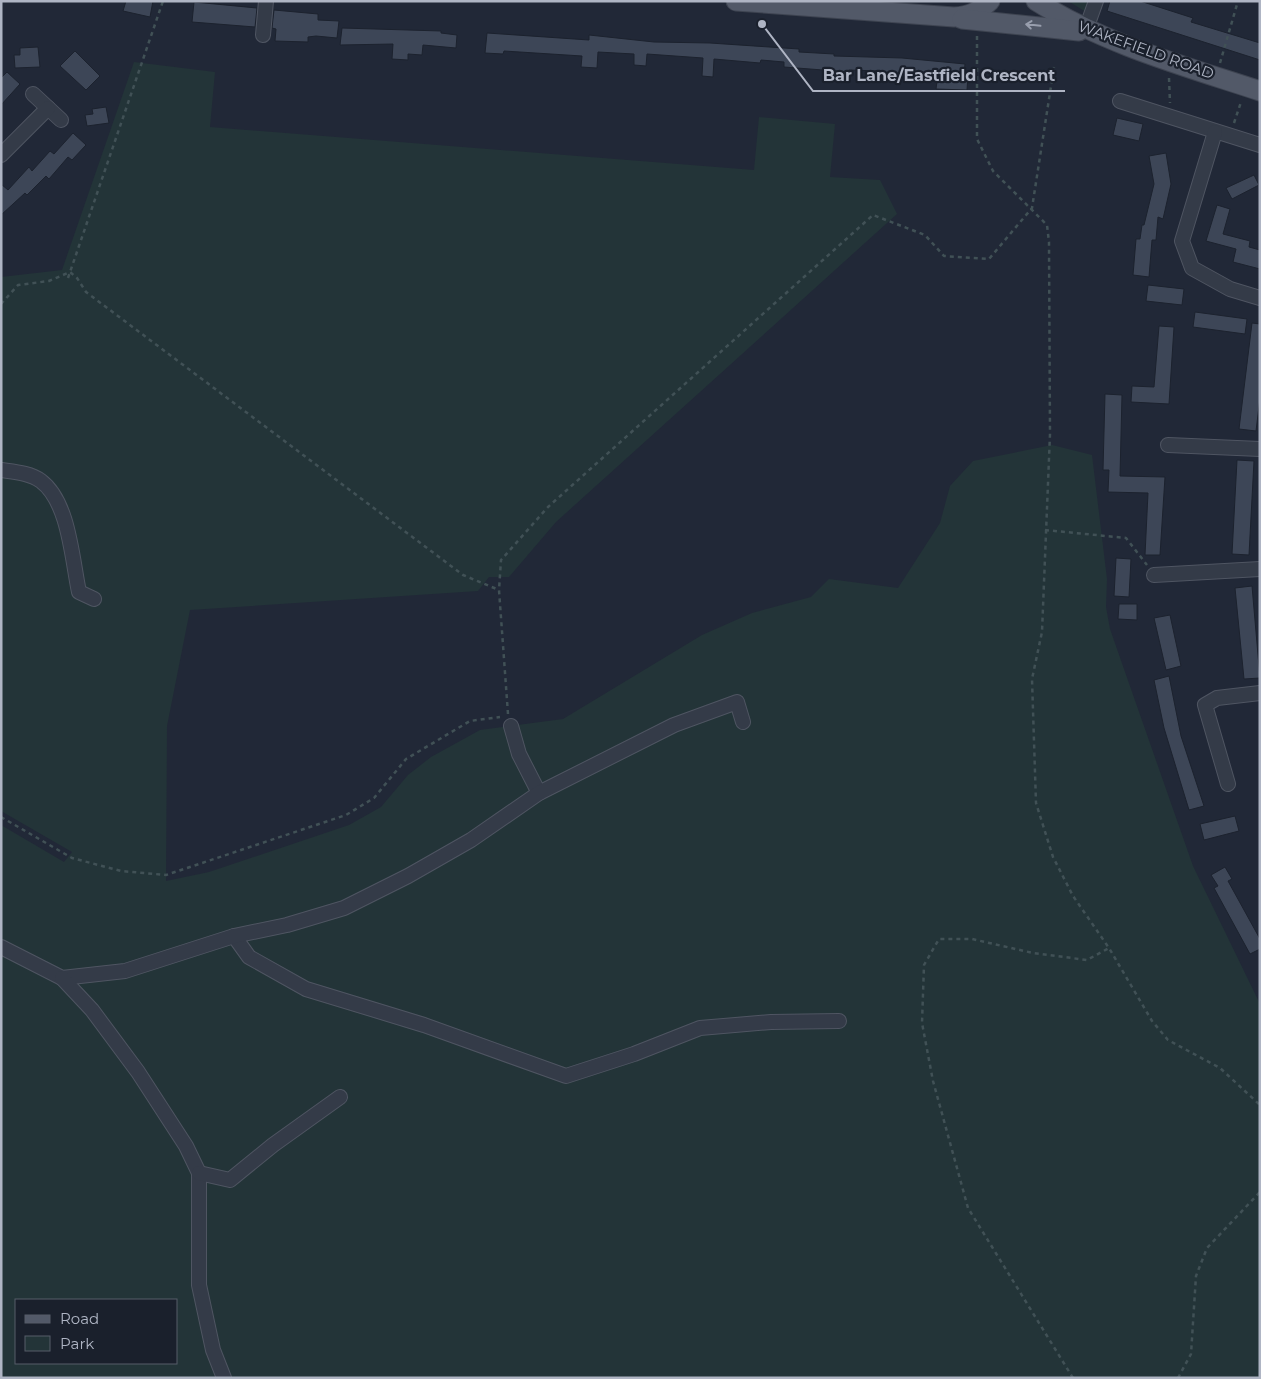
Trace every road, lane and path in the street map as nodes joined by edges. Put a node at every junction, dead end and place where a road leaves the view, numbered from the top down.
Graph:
1 (162, 1) edge
2 (266, 1) edge
3 (736, 1) edge
4 (990, 1) edge
5 (1036, 1) edge
6 (1096, 1) edge
7 (1238, 1) edge
8 (954, 17) junction
9 (978, 22) junction
10 (1092, 32) junction
11 (263, 35) dead end
12 (1169, 60) junction
13 (1054, 67) dead end
14 (1216, 76) junction
15 (1253, 88) edge
16 (34, 94) dead end
17 (1120, 101) dead end
18 (48, 108) junction
19 (1171, 117) junction
20 (61, 120) dead end
21 (1215, 132) junction
22 (1229, 136) junction
23 (1260, 145) edge
24 (1, 155) edge
25 (1032, 208) junction
26 (70, 272) junction
27 (68, 278) dead end
28 (1260, 298) edge
29 (1, 304) edge
30 (1168, 445) dead end
31 (1260, 449) edge
32 (1, 470) edge
33 (1045, 530) junction
34 (1260, 569) edge
35 (1154, 575) joint
36 (498, 590) junction
37 (94, 599) dead end
38 (1260, 693) edge
39 (743, 722) dead end
40 (511, 726) dead end
41 (1228, 784) dead end
42 (539, 793) junction
43 (1, 817) edge
44 (234, 936) junction
45 (1, 947) edge
46 (1109, 948) junction
47 (62, 978) junction
48 (839, 1021) dead end
49 (340, 1097) dead end
50 (1260, 1105) edge
51 (199, 1173) junction
52 (1260, 1192) edge
53 (224, 1378) edge
54 (1073, 1378) edge
55 (1178, 1378) edge

1 - 26 path
2 - 11 street
3 - 8 main road
4 - 8 main road
5 - 10 main road, WAKEFIELD ROAD
6 - 10 street
7 - 14 path
8 - 9 main road
10 -> 9 main road
9 - 25 path
10 - 12 main road, WAKEFIELD ROAD
12 - 14 main road, WAKEFIELD ROAD
12 - 19 path
13 - 25 path
14 - 15 main road, WAKEFIELD ROAD
15 - 22 path
16 - 18 street
17 - 19 street
18 - 20 street
18 - 24 street
19 - 21 street
21 - 22 street
21 - 28 street
22 - 23 street
25 - 33 path
25 - 36 path
26 - 27 path
26 - 29 path
26 - 36 path
30 - 31 street
32 - 37 street
33 - 35 path
33 - 46 path
34 - 35 street
36 - 43 path
38 - 41 street
39 - 42 street
40 - 42 street
42 - 44 street
44 - 47 street
44 - 48 street
45 - 47 street
46 - 50 path
46 - 54 path
47 - 51 street
49 - 51 street
51 - 53 street
52 - 55 path

